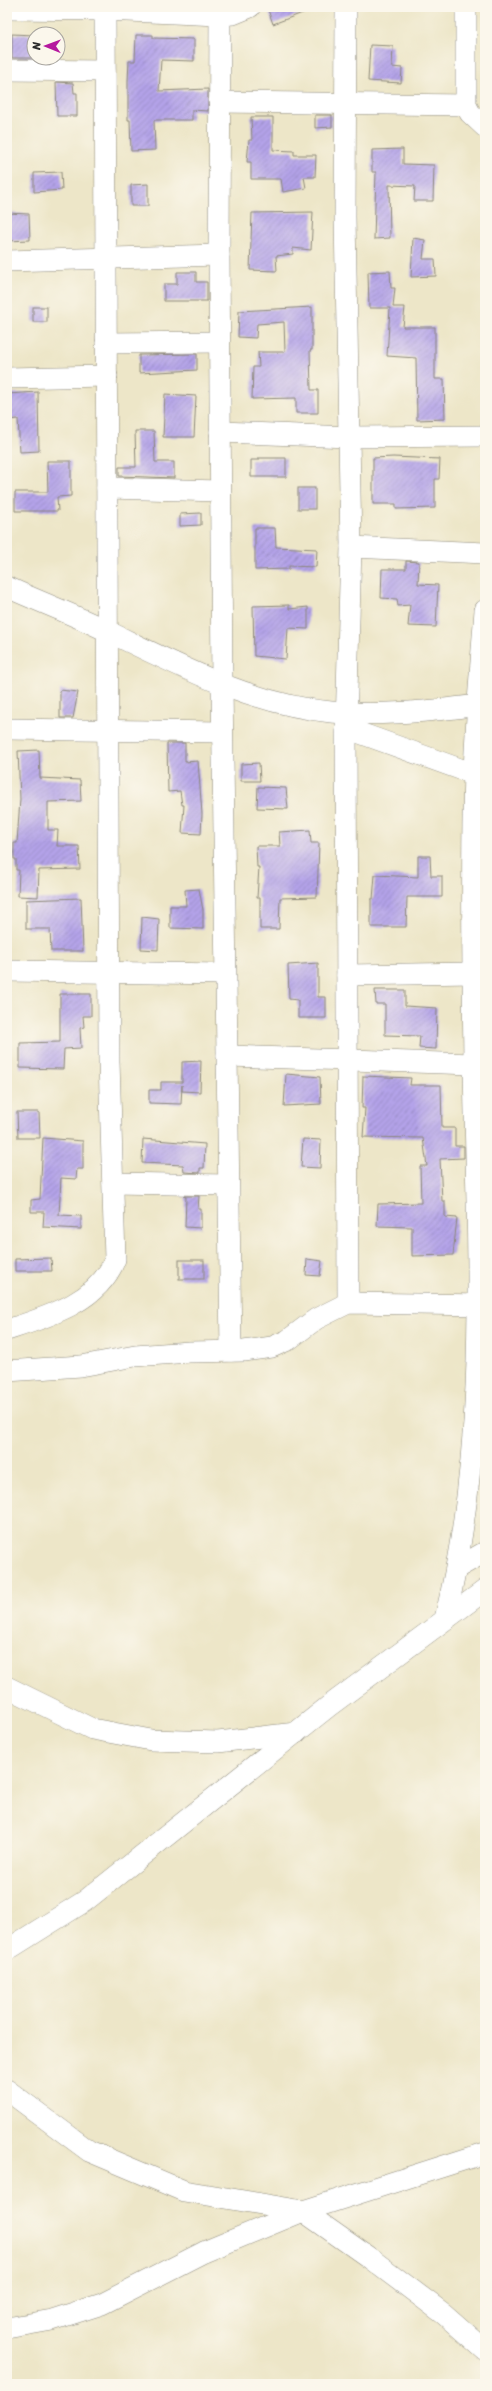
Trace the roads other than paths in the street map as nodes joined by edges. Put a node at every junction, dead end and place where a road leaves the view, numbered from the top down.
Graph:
1 (250, 7) edge
2 (346, 7) edge
3 (466, 7) edge
4 (105, 8) edge
5 (7, 9) edge
6 (220, 11) edge
7 (7, 70) edge
8 (105, 71) junction
9 (476, 80) edge
10 (219, 102) junction
11 (345, 103) junction
12 (466, 106) junction
13 (485, 127) edge
14 (219, 256) junction
15 (106, 258) junction
16 (7, 261) edge
17 (219, 342) junction
18 (106, 343) junction
19 (107, 376) junction
20 (7, 378) edge
21 (220, 432) junction
22 (485, 436) edge
23 (349, 437) junction
24 (107, 488) junction
25 (220, 491) junction
26 (351, 547) junction
27 (485, 553) edge
28 (7, 587) edge
29 (485, 610) edge
30 (106, 630) junction
31 (222, 685) junction
32 (481, 704) edge
33 (346, 720) junction
34 (7, 729) edge
35 (108, 730) junction
36 (222, 732) junction
37 (480, 776) edge
38 (480, 942) edge
39 (7, 971) edge
40 (109, 972) junction
41 (474, 973) junction
42 (225, 974) junction
43 (347, 975) junction
44 (227, 1056) junction
45 (347, 1060) junction
46 (474, 1064) junction
47 (481, 1120) edge
48 (113, 1183) junction
49 (228, 1185) junction
50 (348, 1303) junction
51 (482, 1305) edge
52 (7, 1330) edge
53 (231, 1351) junction
54 (7, 1371) edge
55 (485, 1552) edge
56 (457, 1568) junction
57 (485, 1590) edge
58 (445, 1619) junction
59 (7, 1688) edge
60 (296, 1732) junction
61 (7, 1950) edge
62 (7, 2090) edge
63 (485, 2153) edge
64 (302, 2211) junction
65 (7, 2328) edge
66 (485, 2350) edge

1 - 6 street
2 - 11 street
3 - 9 street
4 - 5 street
4 - 6 street
4 - 8 street
6 - 10 street
7 - 8 street
8 - 15 street
9 - 12 street
10 - 11 street
10 - 14 street
11 - 12 street
11 - 23 street
12 - 13 street
14 - 15 street
14 - 17 street
15 - 16 street
15 - 18 street
17 - 18 street
17 - 21 street
18 - 19 street
19 - 20 street
19 - 24 street
21 - 23 street
21 - 25 street
22 - 23 street
23 - 26 street
24 - 25 street
24 - 30 street
25 - 31 street
26 - 27 street
26 - 33 street
28 - 30 street
29 - 32 street
30 - 31 street
30 - 35 street
31 - 33 street
31 - 36 street
32 - 33 street
32 - 37 street
33 - 37 street
33 - 43 street
34 - 35 street
35 - 36 street
35 - 40 street
36 - 42 street
37 - 38 street
38 - 41 street
39 - 40 street
40 - 42 street
40 - 48 street
41 - 43 street
41 - 46 street
42 - 44 street
43 - 45 street
44 - 45 street
44 - 49 street
45 - 46 street
45 - 50 street
46 - 47 street
47 - 51 street
48 - 49 street
48 - 52 street
49 - 53 street
50 - 51 street
50 - 53 street
51 - 56 street
53 - 54 street
55 - 56 street
56 - 58 street
57 - 58 street
58 - 60 street
59 - 60 street
60 - 61 street
62 - 64 street
63 - 64 street
64 - 65 street
64 - 66 street

